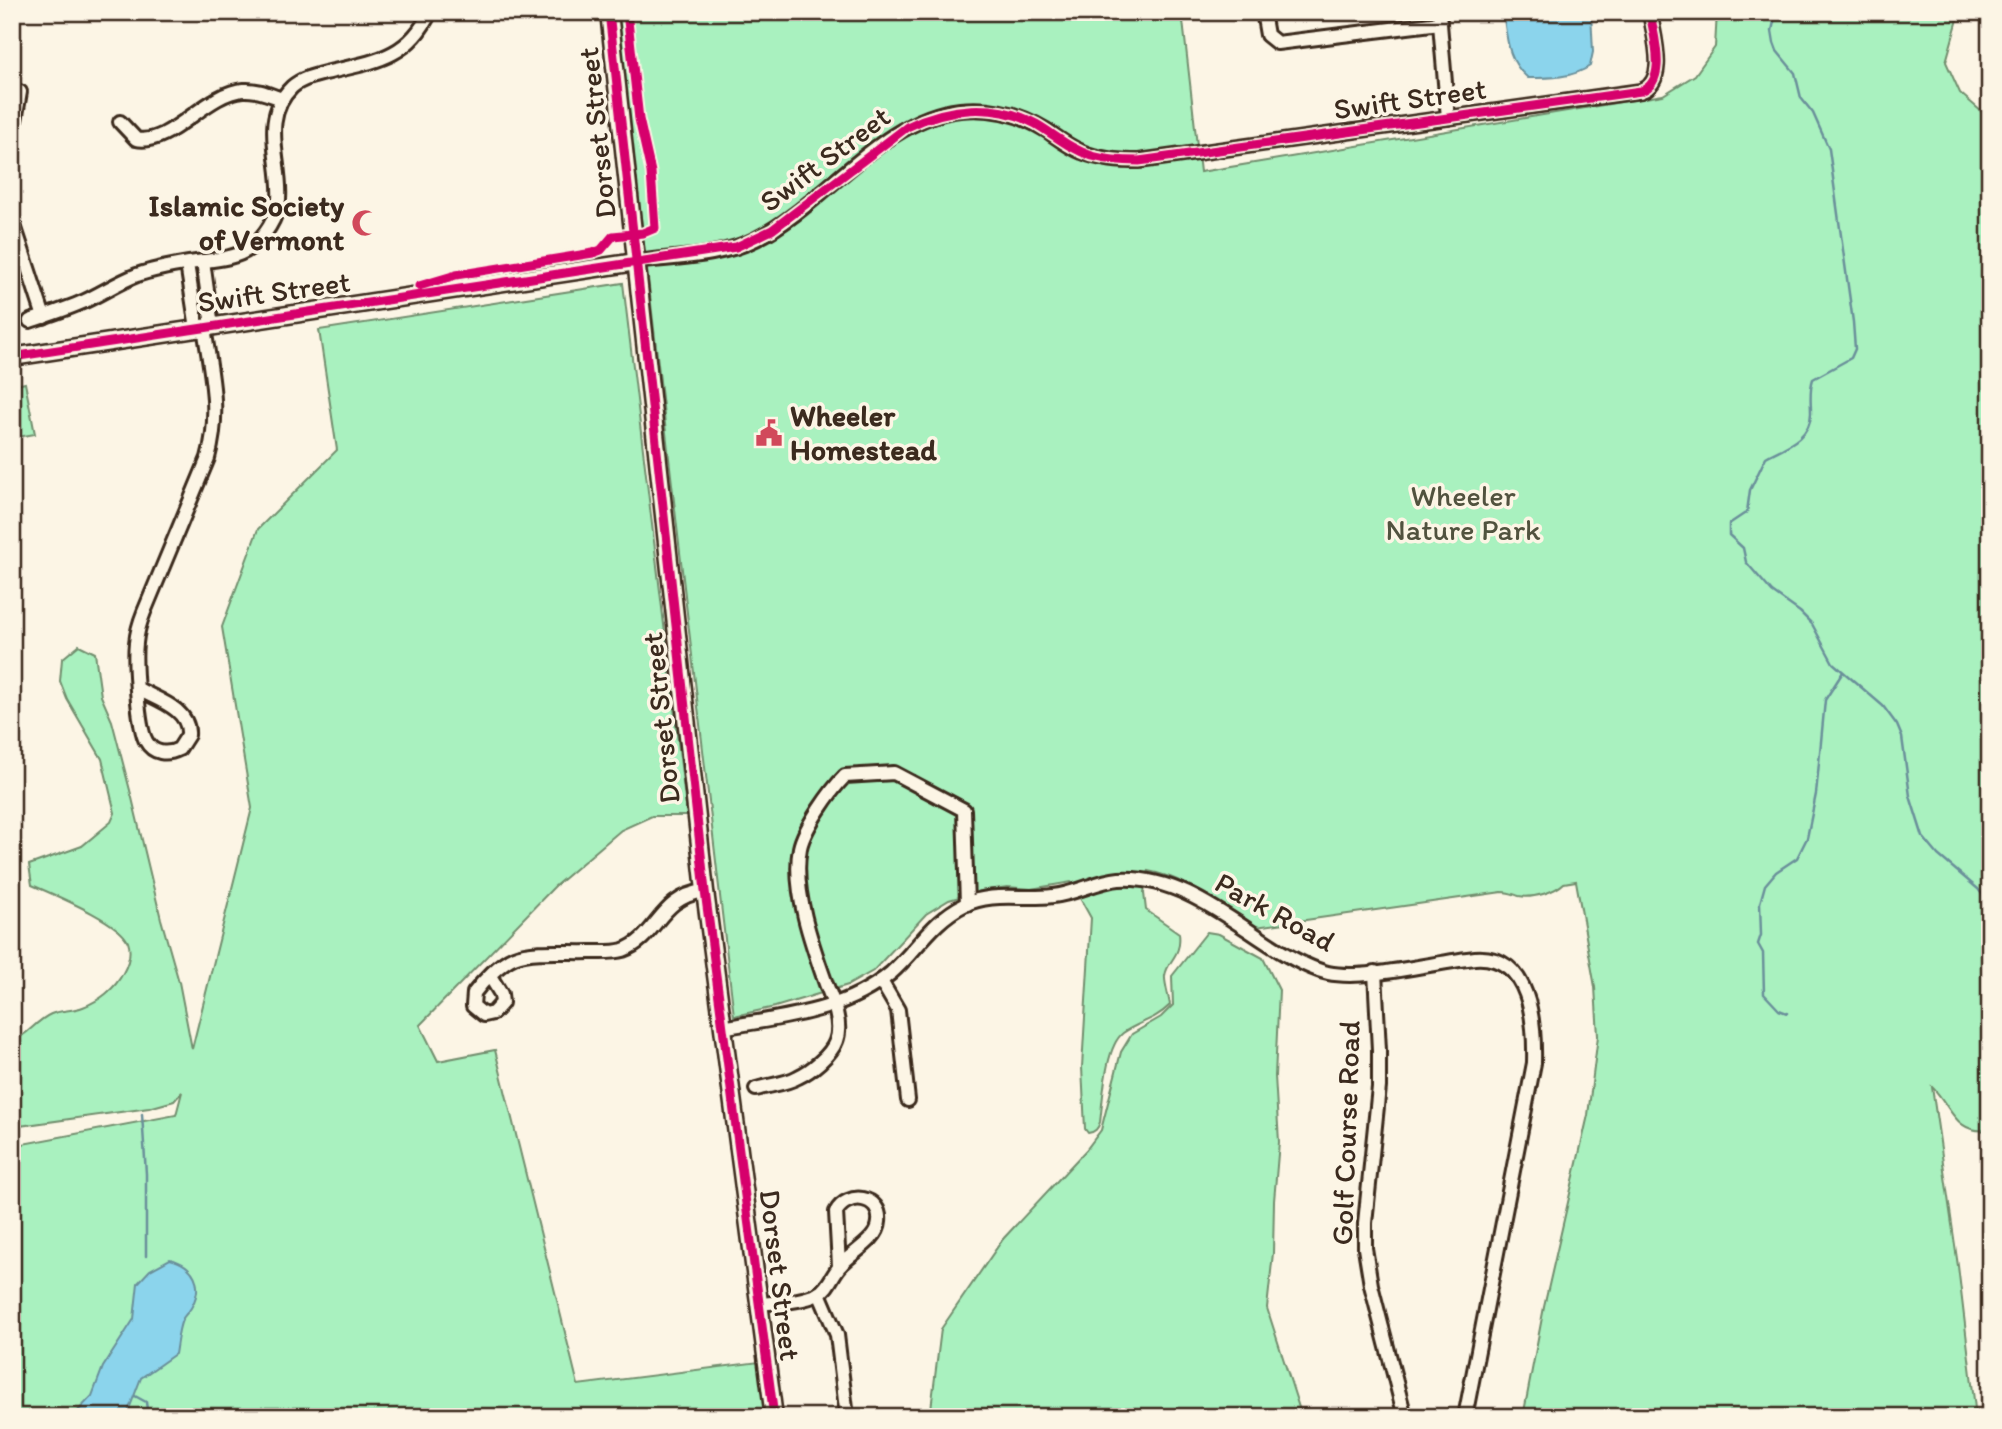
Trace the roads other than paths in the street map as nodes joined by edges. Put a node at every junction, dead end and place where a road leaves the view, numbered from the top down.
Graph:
1 (430, 12) edge
2 (608, 12) edge
3 (1264, 12) edge
4 (1650, 12) edge
5 (1440, 18) edge
6 (20, 92) dead end
7 (282, 99) junction
8 (1448, 118) junction
9 (120, 122) dead end
10 (12, 138) edge
11 (12, 219) edge
12 (202, 261) junction
13 (636, 262) junction
14 (187, 264) junction
15 (44, 317) junction
16 (30, 321) dead end
17 (204, 327) junction
18 (12, 357) edge
19 (138, 689) junction
20 (705, 891) junction
21 (967, 904) junction
22 (1375, 972) junction
23 (490, 976) dead end
24 (881, 981) junction
25 (834, 1005) junction
26 (722, 1028) junction
27 (756, 1089) dead end
28 (908, 1100) dead end
29 (839, 1266) junction
30 (819, 1293) junction
31 (760, 1304) junction
32 (774, 1417) edge
33 (847, 1417) edge
34 (1405, 1417) edge
35 (1465, 1417) edge

1 - 7 street
2 - 13 street, Dorset Street
3 - 5 street
4 - 8 street, Swift Street
5 - 8 street
6 - 10 street
7 - 9 street
7 - 12 street
8 - 13 street, Swift Street
11 - 15 street
12 - 14 street
12 - 17 street
13 - 17 street, Swift Street
13 - 20 street, Dorset Street
14 - 15 street
14 - 17 street
15 - 16 street
17 - 18 street, Swift Street
17 - 19 street
19 - 19 street
20 - 23 street
20 - 26 street, Dorset Street
21 - 22 street, Park Road
21 - 24 street, Park Road
21 - 25 street
22 - 34 street, Golf Course Road
22 - 35 street, Park Road
24 - 25 street, Park Road
24 - 28 street
25 - 26 street, Park Road
25 - 27 street
26 - 31 street, Dorset Street
29 - 29 street
29 - 30 street
30 - 31 street
30 - 33 street
31 - 32 street, Dorset Street

